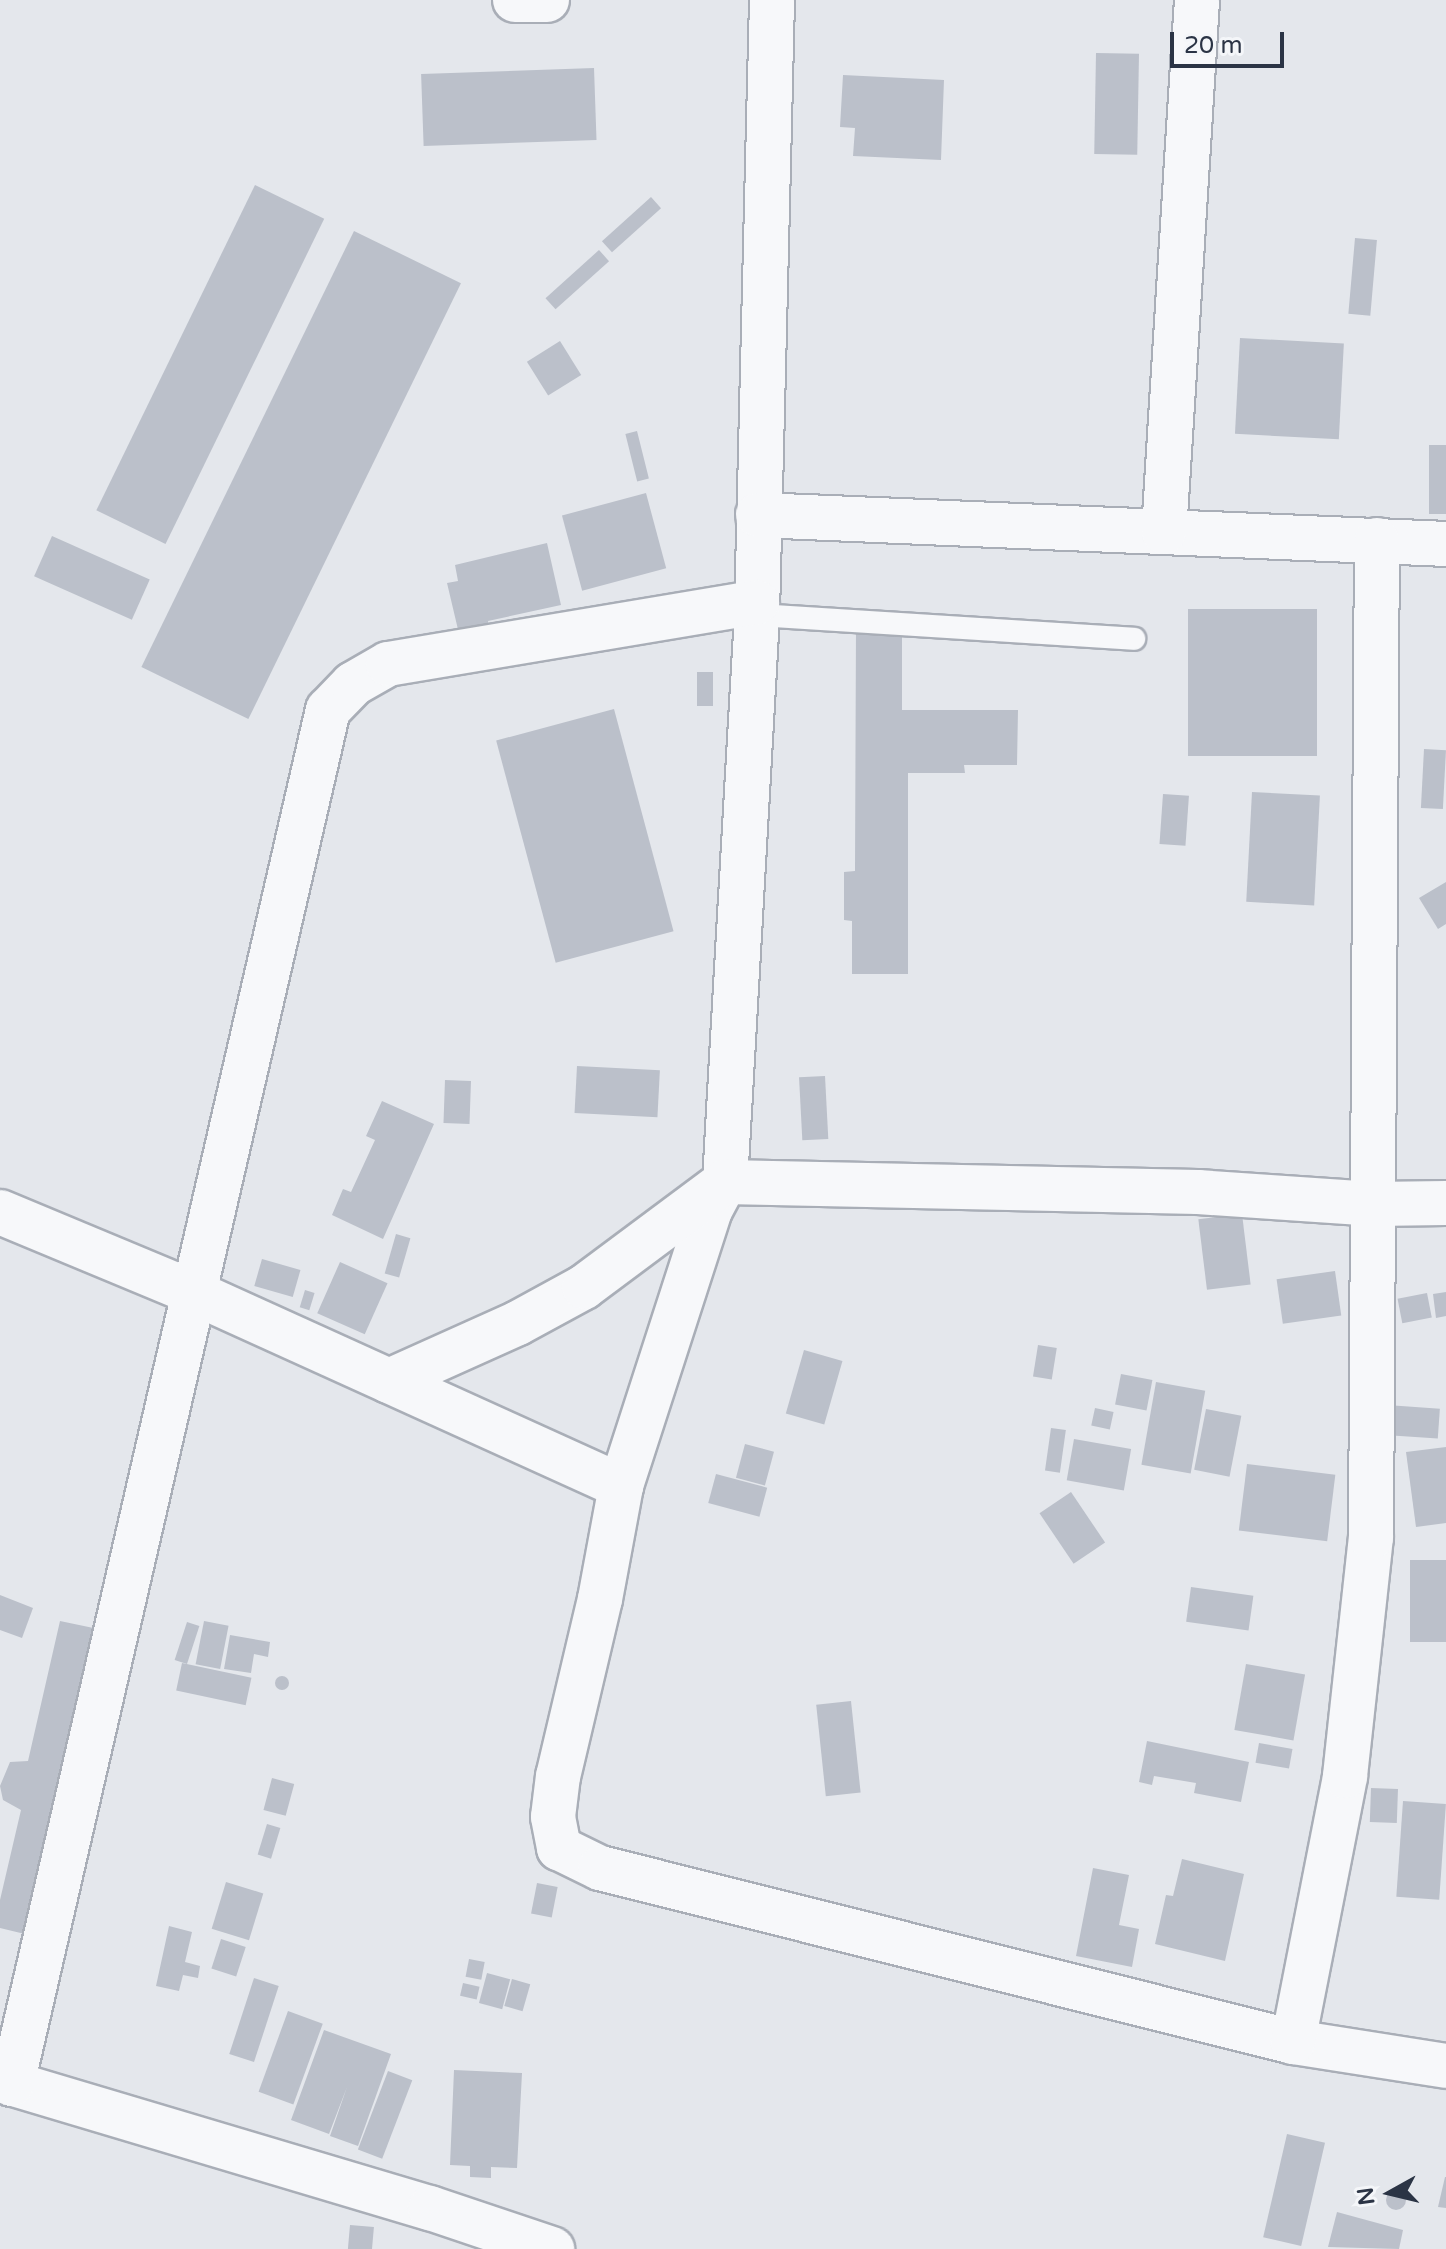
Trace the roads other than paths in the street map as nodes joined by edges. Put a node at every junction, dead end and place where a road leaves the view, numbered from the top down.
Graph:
1 (515, 0) edge
2 (547, 0) edge
3 (772, 0) edge
4 (1197, 0) edge
5 (758, 515) junction
6 (1164, 532) junction
7 (1377, 540) junction
8 (1446, 544) edge
9 (757, 609) junction
10 (1134, 639) dead end
11 (725, 1182) junction
12 (1446, 1203) edge
13 (1373, 1204) junction
14 (0, 1212) edge
15 (195, 1293) junction
16 (389, 1381) junction
17 (621, 1486) junction
18 (1293, 2042) junction
19 (1446, 2066) edge
20 (6, 2082) edge
21 (552, 2249) edge

1 - 2 street
3 - 5 street
4 - 6 street
5 - 6 street
5 - 9 street
6 - 7 street
7 - 8 street
7 - 13 street
9 - 10 lane
9 - 11 street
9 - 15 street
11 - 13 street
11 - 16 street
11 - 17 street
12 - 13 street
13 - 18 street
14 - 15 street
15 - 16 street
15 - 20 street
16 - 17 street
17 - 18 street
18 - 19 street
20 - 21 street

